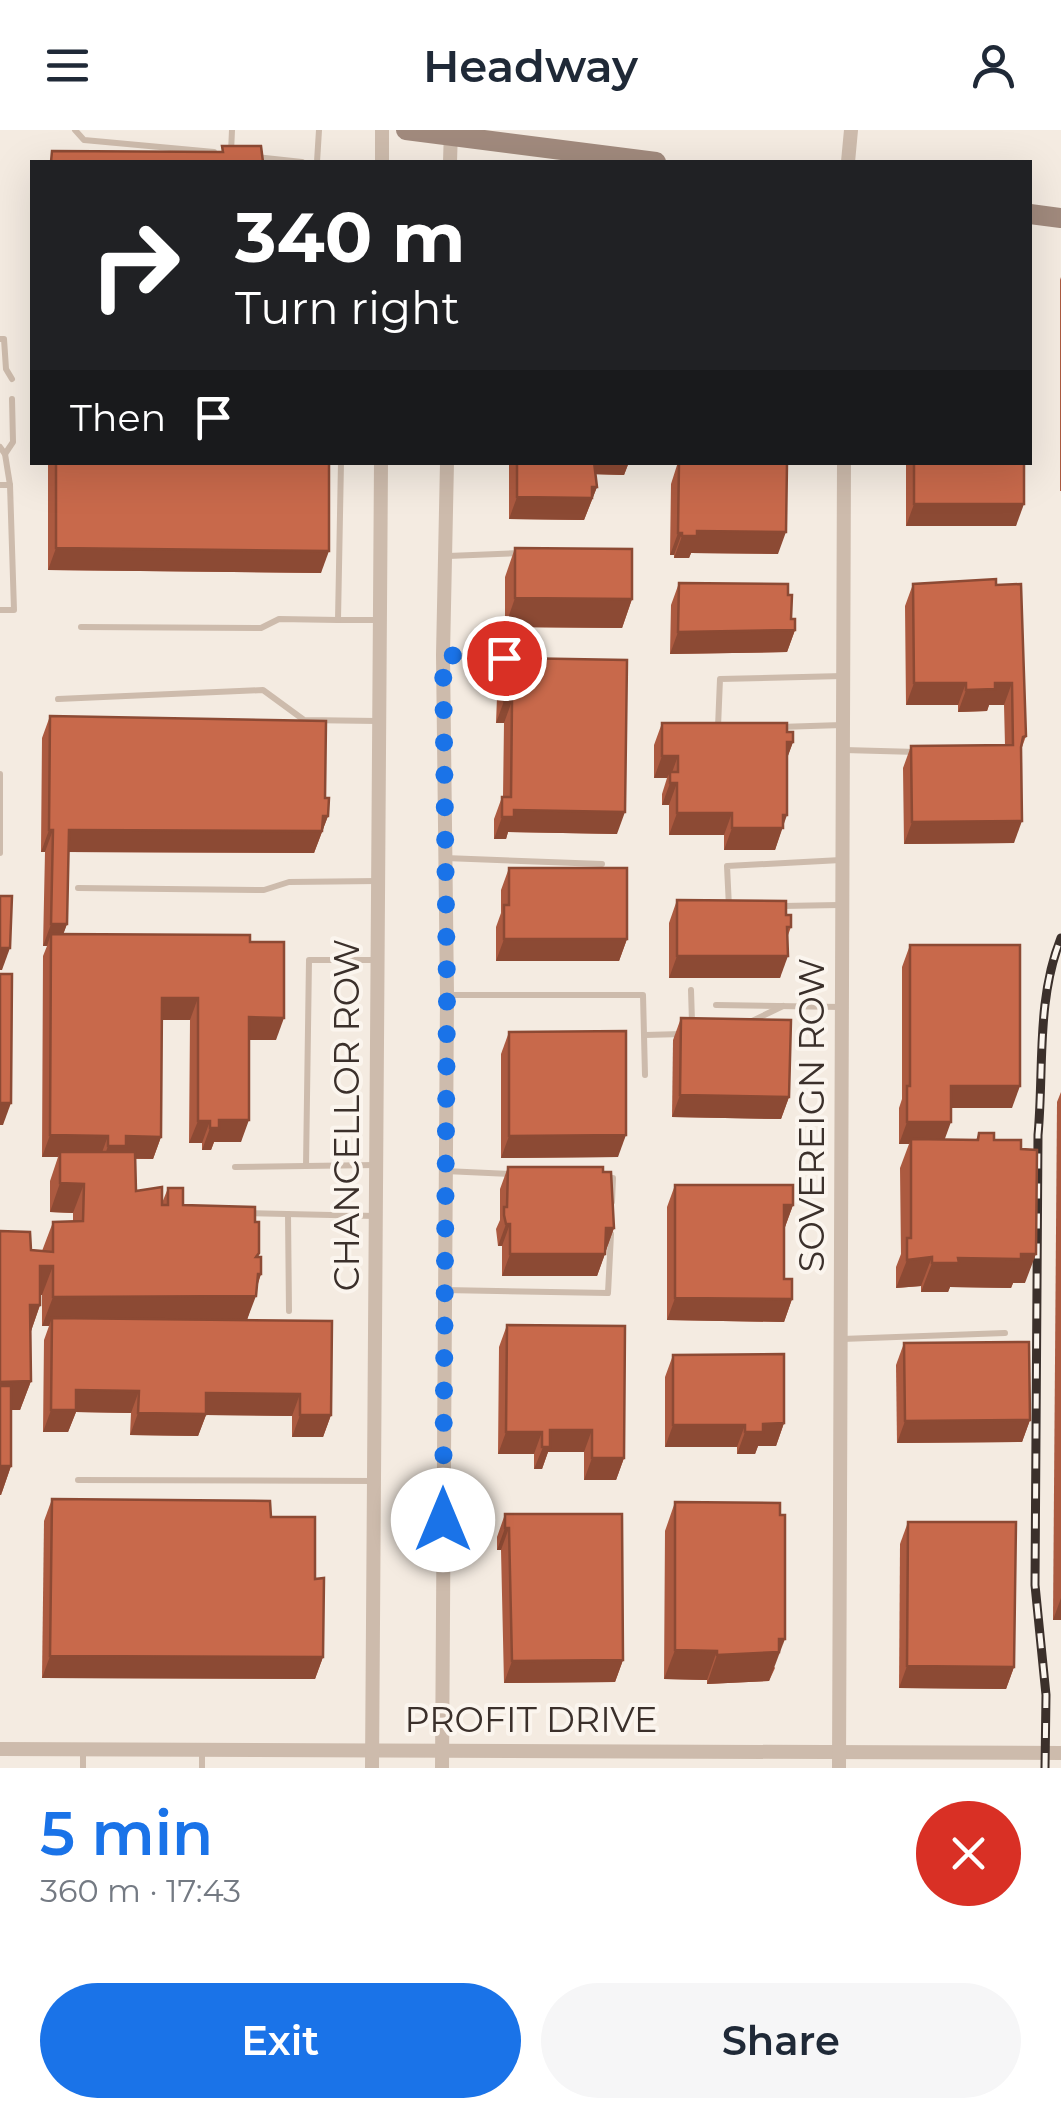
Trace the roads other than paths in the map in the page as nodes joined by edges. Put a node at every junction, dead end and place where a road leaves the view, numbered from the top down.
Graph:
1 (75, 130) edge
2 (232, 130) edge
3 (319, 130) edge
4 (382, 130) edge
5 (406, 130) edge
6 (851, 130) edge
7 (451, 132) edge
8 (230, 154) junction
9 (284, 160) edge
10 (317, 160) edge
11 (382, 160) edge
12 (450, 160) edge
13 (632, 160) edge
14 (848, 160) edge
15 (1032, 214) edge
16 (1061, 218) edge
17 (0, 339) edge
18 (6, 369) junction
19 (0, 377) edge
20 (12, 379) dead end
21 (12, 399) dead end
22 (2, 450) edge
23 (341, 465) edge
24 (381, 465) edge
25 (447, 465) edge
26 (844, 465) edge
27 (0, 485) edge
28 (10, 485) junction
29 (538, 554) edge
30 (446, 556) junction
31 (0, 610) edge
32 (338, 620) junction
33 (380, 620) junction
34 (81, 627) dead end
35 (443, 655) junction
36 (530, 660) edge
37 (843, 676) junction
38 (58, 699) dead end
39 (378, 721) junction
40 (843, 725) junction
41 (736, 727) edge
42 (773, 727) edge
43 (843, 750) junction
44 (920, 752) edge
45 (0, 774) edge
46 (0, 853) edge
47 (444, 858) junction
48 (842, 860) junction
49 (602, 864) edge
50 (378, 880) junction
51 (78, 888) dead end
52 (842, 905) junction
53 (746, 907) edge
54 (765, 907) edge
55 (378, 960) junction
56 (691, 990) dead end
57 (447, 995) junction
58 (716, 1005) dead end
59 (782, 1006) junction
60 (842, 1007) junction
61 (731, 1032) edge
62 (645, 1035) junction
63 (646, 1075) dead end
64 (376, 1165) junction
65 (306, 1166) junction
66 (235, 1167) dead end
67 (444, 1170) junction
68 (519, 1174) edge
69 (594, 1178) edge
70 (234, 1212) edge
71 (288, 1214) junction
72 (376, 1216) junction
73 (444, 1290) junction
74 (289, 1311) dead end
75 (1006, 1333) dead end
76 (841, 1339) junction
77 (78, 1480) dead end
78 (376, 1481) junction
79 (0, 1749) edge
80 (372, 1749) junction
81 (83, 1750) junction
82 (202, 1750) junction
83 (442, 1751) junction
84 (1061, 1753) edge
85 (840, 1760) edge
86 (83, 1768) edge
87 (202, 1768) edge
88 (372, 1768) edge
89 (442, 1768) edge

1 - 8 lane
2 - 8 lane
3 - 10 lane
4 - 11 street
5 - 7 main road
6 - 14 street
7 - 12 street
7 - 13 main road
8 - 9 lane
15 - 16 main road
17 - 18 lane
18 - 19 lane
18 - 20 lane
21 - 22 lane
22 - 28 lane
23 - 32 lane
24 - 33 street, CHANCELLOR ROW
25 - 30 street
26 - 37 street, SOVEREIGN ROW
27 - 28 lane
28 - 31 lane
29 - 30 lane
30 - 35 street
32 - 33 lane
32 - 34 lane
33 - 39 street, CHANCELLOR ROW
35 - 36 lane
35 - 47 street
37 - 40 street, SOVEREIGN ROW
37 - 41 lane
38 - 39 lane
39 - 50 street, CHANCELLOR ROW
40 - 42 lane
40 - 43 street, SOVEREIGN ROW
43 - 44 lane
43 - 48 street, SOVEREIGN ROW
45 - 46 lane
47 - 49 lane
47 - 57 street
48 - 52 street, SOVEREIGN ROW
48 - 53 lane
50 - 51 lane
50 - 55 street, CHANCELLOR ROW
52 - 54 lane
52 - 60 street, SOVEREIGN ROW
55 - 64 street, CHANCELLOR ROW
55 - 65 lane
56 - 62 lane
57 - 62 lane
57 - 67 street
58 - 59 lane
59 - 60 lane
59 - 61 lane
60 - 76 street, SOVEREIGN ROW
62 - 63 lane
64 - 65 lane
64 - 72 street, CHANCELLOR ROW
65 - 66 lane
67 - 68 lane
67 - 73 street
69 - 73 lane
70 - 71 lane
71 - 72 lane
71 - 74 lane
72 - 78 street, CHANCELLOR ROW
73 - 83 street
75 - 76 lane
76 - 85 street, SOVEREIGN ROW
77 - 78 lane
78 - 80 street, CHANCELLOR ROW
79 - 81 street, PROFIT DRIVE
80 - 82 street, PROFIT DRIVE
80 - 83 street, PROFIT DRIVE
80 - 88 street, CHANCELLOR ROW
81 - 82 street, PROFIT DRIVE
81 - 86 lane
82 - 87 lane
83 - 85 street, PROFIT DRIVE
83 - 89 street
84 - 85 street, PROFIT DRIVE

